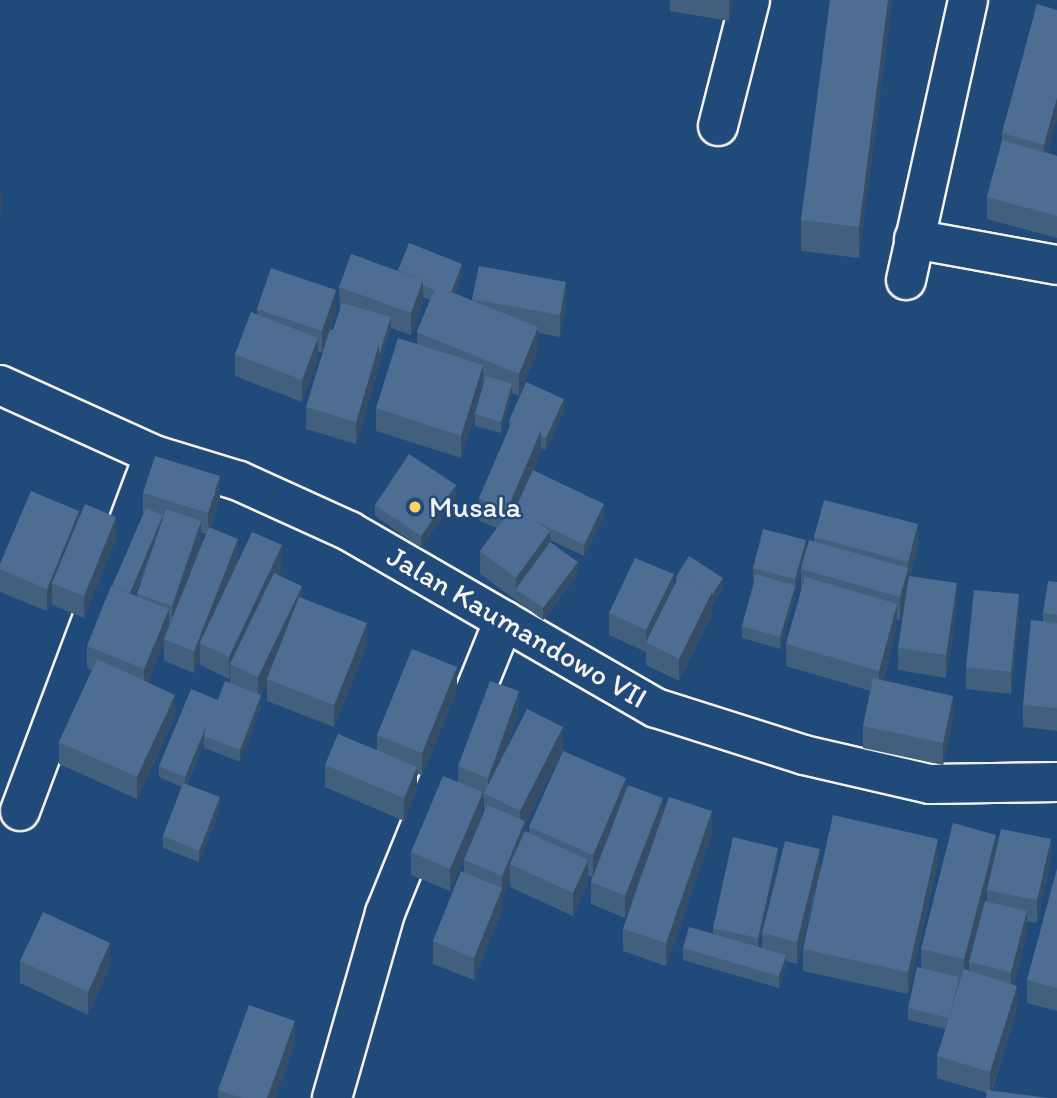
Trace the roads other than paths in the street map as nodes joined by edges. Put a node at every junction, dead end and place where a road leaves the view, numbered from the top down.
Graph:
1 (750, 0) edge
2 (968, 0) edge
3 (718, 126) dead end
4 (914, 239) junction
5 (1057, 265) edge
6 (906, 280) dead end
7 (0, 385) edge
8 (154, 456) junction
9 (504, 620) junction
10 (1057, 782) edge
11 (20, 811) dead end
12 (331, 1098) edge

1 - 3 street
2 - 4 street
4 - 5 street
4 - 6 street
7 - 8 street, Jalan Kaumandowo VII
8 - 9 street, Jalan Kaumandowo VII
8 - 11 street
9 - 10 street, Jalan Kaumandowo VII
9 - 12 street

